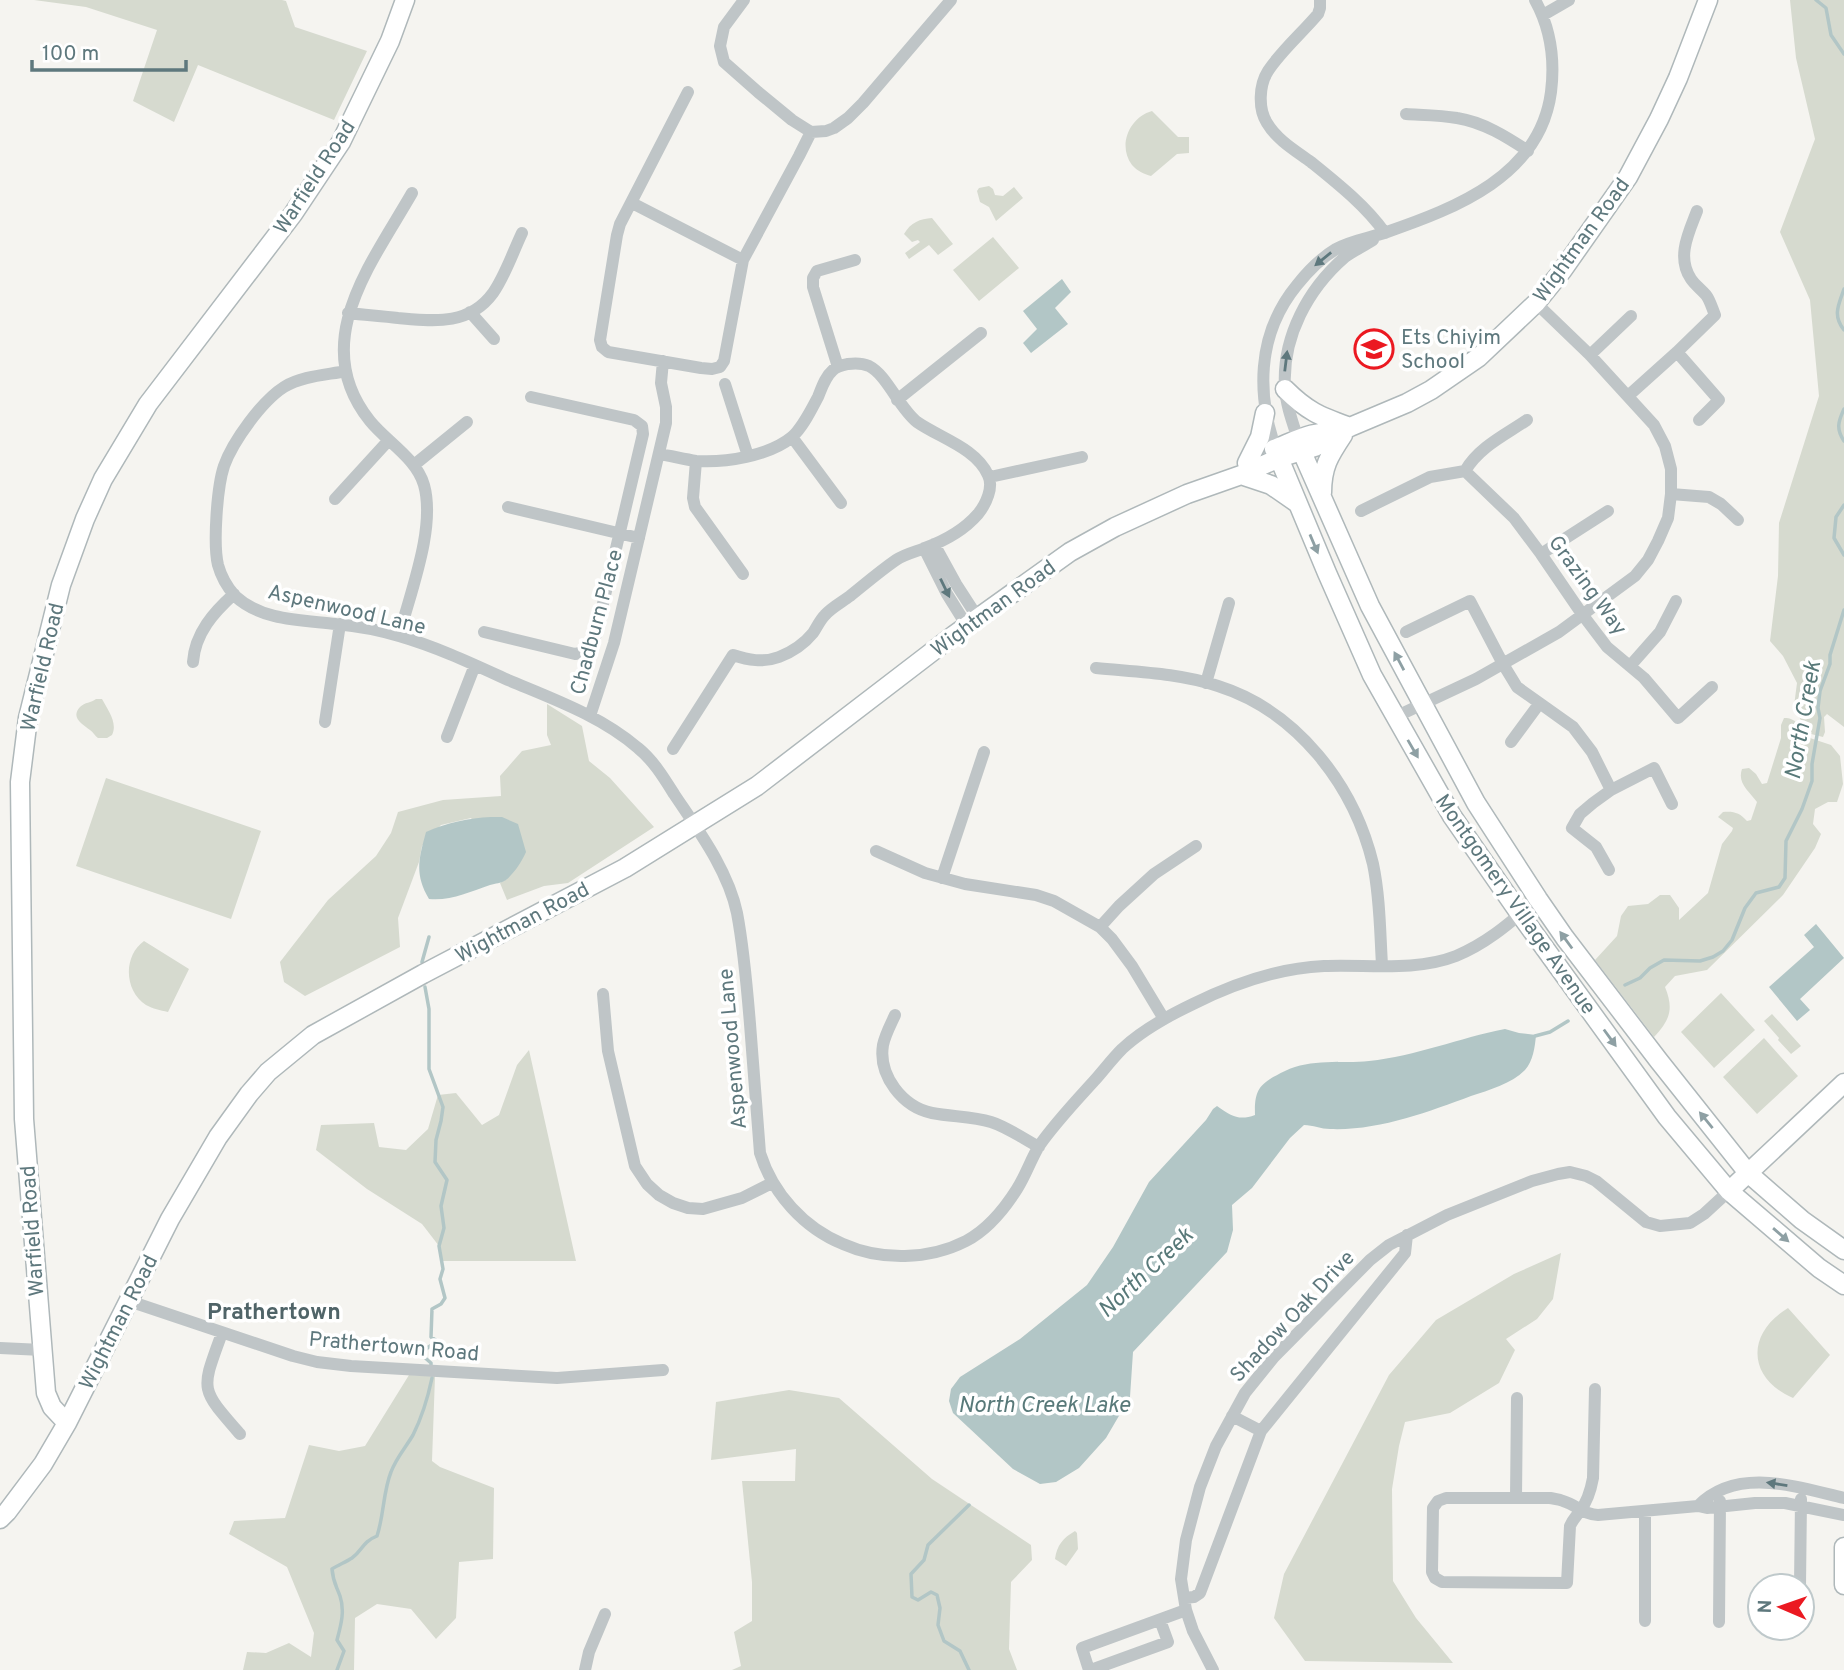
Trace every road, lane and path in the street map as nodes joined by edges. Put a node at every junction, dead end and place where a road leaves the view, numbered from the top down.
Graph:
1 (405, 0) edge
2 (744, 0) edge
3 (951, 0) edge
4 (1320, 0) edge
5 (1535, 0) edge
6 (1569, 0) edge
7 (1708, 0) edge
8 (1543, 15) junction
9 (688, 92) dead end
10 (1406, 114) dead end
11 (811, 132) junction
12 (1528, 151) junction
13 (412, 193) dead end
14 (632, 203) junction
15 (1697, 211) dead end
16 (522, 233) dead end
17 (1385, 233) junction
18 (743, 260) junction
19 (855, 260) dead end
20 (1536, 303) junction
21 (470, 312) junction
22 (348, 313) junction
23 (1631, 316) dead end
24 (981, 333) dead end
25 (494, 340) dead end
26 (1677, 352) junction
27 (1590, 355) junction
28 (663, 361) junction
29 (838, 367) junction
30 (346, 371) junction
31 (725, 384) dead end
32 (1285, 389) junction
33 (1628, 396) junction
34 (531, 397) dead end
35 (897, 400) junction
36 (1265, 413) junction
37 (1527, 420) dead end
38 (1699, 420) dead end
39 (467, 422) dead end
40 (1344, 430) junction
41 (792, 437) junction
42 (388, 441) junction
43 (1300, 446) junction
44 (1277, 453) junction
45 (659, 454) junction
46 (748, 456) junction
47 (1082, 457) dead end
48 (696, 461) junction
49 (414, 465) junction
50 (1244, 469) junction
51 (1465, 471) junction
52 (990, 477) junction
53 (1671, 494) junction
54 (1322, 496) junction
55 (335, 499) dead end
56 (841, 503) dead end
57 (1297, 504) junction
58 (508, 507) dead end
59 (1362, 511) dead end
60 (1608, 511) dead end
61 (1738, 520) dead end
62 (620, 533) junction
63 (639, 538) junction
64 (929, 546) junction
65 (1541, 554) junction
66 (743, 574) dead end
67 (234, 594) junction
68 (1676, 601) dead end
69 (1229, 603) dead end
70 (1582, 614) junction
71 (973, 622) junction
72 (340, 624) junction
73 (484, 632) dead end
74 (1406, 632) dead end
75 (399, 636) junction
76 (193, 662) dead end
77 (1503, 663) junction
78 (475, 666) junction
79 (1630, 666) junction
80 (1096, 668) dead end
81 (1206, 683) junction
82 (1712, 687) dead end
83 (1422, 704) junction
84 (1539, 704) junction
85 (590, 716) junction
86 (1395, 717) junction
87 (325, 722) dead end
88 (447, 737) dead end
89 (1511, 743) dead end
90 (673, 749) dead end
91 (984, 752) dead end
92 (1611, 790) junction
93 (1672, 804) dead end
94 (694, 824) junction
95 (1196, 846) dead end
96 (876, 851) dead end
97 (1609, 870) dead end
98 (942, 878) junction
99 (1538, 899) junction
100 (1520, 914) junction
101 (1100, 927) junction
102 (1382, 965) junction
103 (603, 995) dead end
104 (895, 1015) dead end
105 (1164, 1019) junction
106 (1844, 1083) edge
107 (1039, 1147) junction
108 (1748, 1173) junction
109 (772, 1183) junction
110 (1729, 1191) junction
111 (1407, 1235) junction
112 (1844, 1250) edge
113 (1844, 1285) edge
114 (129, 1301) junction
115 (222, 1333) junction
116 (0, 1348) edge
117 (42, 1350) junction
118 (663, 1370) dead end
119 (1595, 1389) dead end
120 (1517, 1398) dead end
121 (1232, 1416) junction
122 (67, 1423) junction
123 (1261, 1431) junction
124 (240, 1434) dead end
125 (1802, 1489) junction
126 (1721, 1491) junction
127 (1516, 1498) junction
128 (1844, 1498) edge
129 (1698, 1506) junction
130 (1800, 1506) junction
131 (1720, 1507) junction
132 (1580, 1511) junction
133 (1645, 1511) junction
134 (1844, 1515) edge
135 (0, 1519) edge
136 (1844, 1547) edge
137 (1800, 1572) edge
138 (1844, 1584) edge
139 (1185, 1604) junction
140 (605, 1614) dead end
141 (1160, 1620) junction
142 (1644, 1621) dead end
143 (1719, 1622) dead end
144 (585, 1670) edge
145 (1090, 1670) edge
146 (1213, 1670) edge

1 - 117 main road, Warfield Road
2 - 11 street
3 - 11 street
4 - 17 street
5 - 8 street
6 - 8 street
7 - 20 main road, Wightman Road
8 - 12 street
9 - 14 street
10 - 12 street
11 - 18 street
12 - 17 street
13 - 22 street
14 - 18 street
14 - 28 street
15 - 26 street
16 - 21 street
32 -> 17 street
17 -> 36 street
18 - 28 street
19 - 29 street
20 - 27 street
20 - 40 main road, Wightman Road
21 - 22 street
21 - 25 street
22 - 30 street
23 - 27 street
24 - 35 street
26 - 33 street
26 - 38 street
27 - 33 street
28 - 45 street, Chadburn Place
29 - 35 street
29 - 41 street
30 - 42 street
30 - 67 street
31 - 46 street
32 - 40 main road
32 - 43 street
33 - 53 street
34 - 62 street, Chadburn Place
35 - 52 street
36 - 44 street
36 - 50 main road
37 - 51 street
39 - 49 street
40 - 43 main road, Wightman Road
40 - 54 main road
41 - 46 street
41 - 56 street
42 - 49 street
42 - 55 street
43 - 44 main road, Wightman Road
43 - 54 main road, Montgomery Village Avenue
44 - 50 main road, Wightman Road
44 - 57 main road, Montgomery Village Avenue
45 - 48 street
45 - 63 street, Chadburn Place
46 - 48 street
47 - 52 street
48 - 66 street
49 - 75 street
50 - 57 main road
50 - 71 main road, Wightman Road
51 - 59 street
51 - 65 street, Grazing Way
52 - 64 street
53 - 61 street
53 - 70 street
83 -> 54 main road, Montgomery Village Avenue
57 -> 86 main road, Montgomery Village Avenue
58 - 62 street, Chadburn Place
60 - 65 street
62 - 63 street, Chadburn Place
62 - 73 street, Chadburn Place
63 - 85 street, Chadburn Place
64 - 71 street
64 - 90 street
65 - 70 street, Grazing Way
67 - 72 street, Aspenwood Lane
67 - 76 street
68 - 79 street
69 - 81 street
70 - 77 street
70 - 79 street, Grazing Way
71 - 94 main road, Wightman Road
72 - 75 street, Aspenwood Lane
72 - 87 street
74 - 77 street
75 - 78 street, Aspenwood Lane
77 - 83 street
77 - 84 street
78 - 85 street, Aspenwood Lane
78 - 88 street
79 - 82 street, Grazing Way
80 - 81 street
81 - 102 street
83 - 86 street
83 - 99 main road, Montgomery Village Avenue
84 - 89 street
84 - 92 street
85 - 94 street, Aspenwood Lane
86 -> 100 main road, Montgomery Village Avenue
91 - 98 street
92 - 93 street
92 - 97 street
94 - 109 street, Aspenwood Lane
94 - 114 main road, Wightman Road
95 - 101 street
96 - 98 street
98 - 101 street
99 - 100 street, Aspenwood Lane
108 -> 99 main road, Montgomery Village Avenue
100 - 102 street, Aspenwood Lane
100 -> 110 main road, Montgomery Village Avenue
101 - 105 street
102 - 105 street, Aspenwood Lane
103 - 109 street
104 - 107 street
105 - 107 street, Aspenwood Lane
106 - 108 main road
107 - 109 street, Aspenwood Lane
108 - 110 main road
108 - 112 main road, Montgomery Village Avenue
110 - 111 street, Shadow Oak Drive
110 -> 113 main road, Montgomery Village Avenue
111 - 121 street, Shadow Oak Drive
111 - 123 street, Shadow Oak Drive
114 - 115 street, Prathertown Road
114 - 122 main road, Wightman Road
115 - 118 street, Prathertown Road
115 - 124 street
116 - 117 street
117 - 122 main road, Warfield Road
119 - 132 street
120 - 127 street
121 - 123 street
121 - 139 street, Shadow Oak Drive
122 - 135 main road, Wightman Road
123 - 139 street, Shadow Oak Drive
125 -> 126 street
125 - 128 street
125 - 130 street
126 - 129 street
126 - 131 street
127 - 132 street
127 - 132 street
129 - 131 street
129 - 133 street
130 - 131 street
130 - 134 street
130 - 137 street
131 - 143 street
132 - 133 street
133 - 142 street
136 - 138 main road
139 - 141 street
139 - 146 street, Shadow Oak Drive
140 - 144 street
141 - 145 street
141 - 145 street

